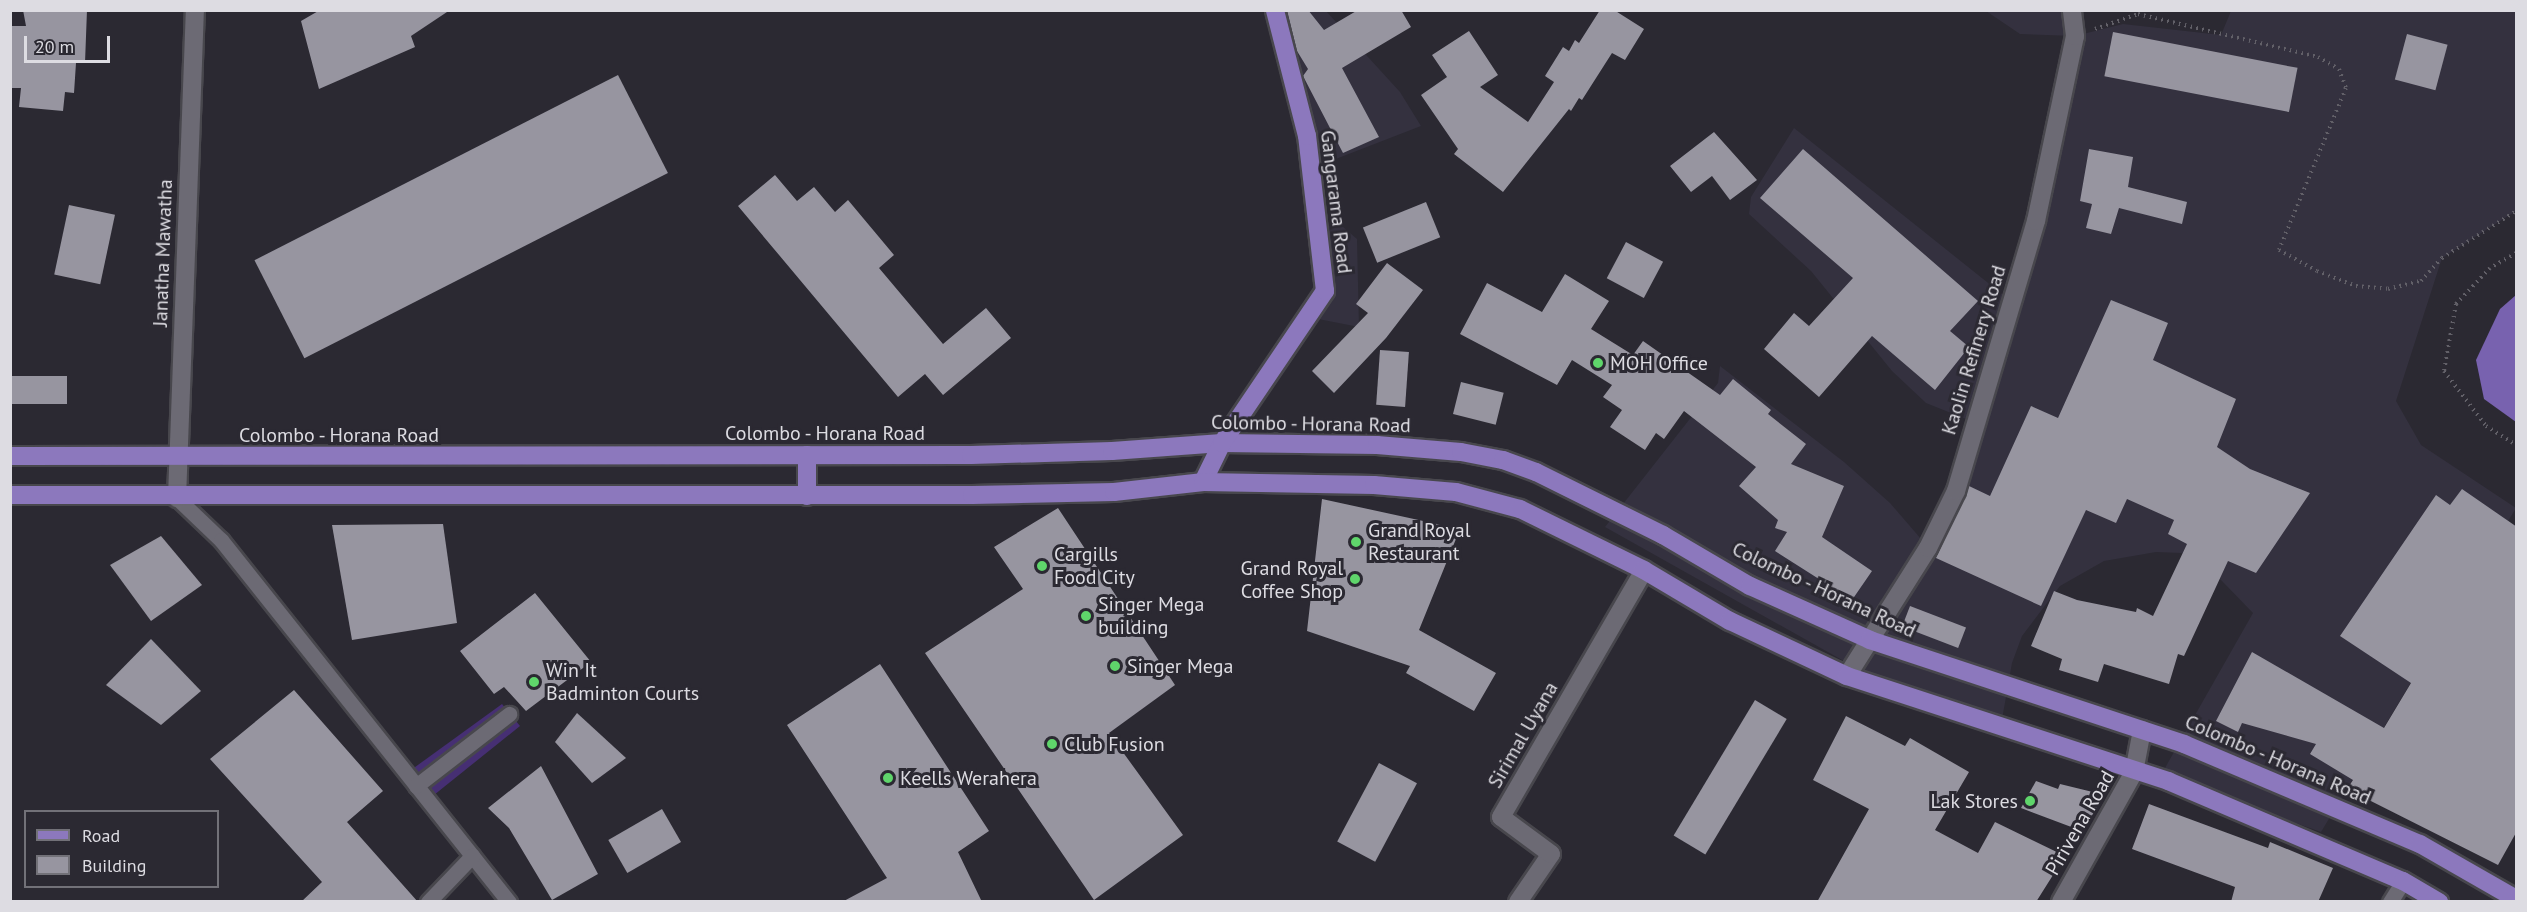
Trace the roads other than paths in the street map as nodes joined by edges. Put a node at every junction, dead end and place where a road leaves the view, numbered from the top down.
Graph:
1 (195, 10) edge
2 (1275, 10) edge
3 (2072, 10) edge
4 (1222, 443) junction
5 (807, 455) junction
6 (10, 456) edge
7 (177, 458) junction
8 (1203, 482) junction
9 (10, 495) edge
10 (807, 496) junction
11 (177, 498) junction
12 (1644, 570) junction
13 (1870, 640) junction
14 (1847, 676) junction
15 (510, 714) dead end
16 (2142, 730) junction
17 (2134, 772) junction
18 (416, 786) junction
19 (472, 856) junction
20 (2403, 880) junction
21 (2517, 899) edge
22 (428, 902) edge
23 (508, 902) edge
24 (1518, 902) edge
25 (2061, 902) edge
26 (2390, 902) edge
27 (2439, 902) edge

1 - 7 street, Janatha Mawatha
2 - 4 main road, Gangarama Road
3 - 13 street, Kaolin Refinery Road
4 - 5 main road, Colombo - Horana Road
4 - 8 main road, Gangarama Road
4 - 13 main road, Colombo - Horana Road
5 - 7 main road, Colombo - Horana Road
5 - 10 main road
6 - 7 main road, Colombo - Horana Road
7 - 11 street, Janatha Mawatha
8 - 10 main road
8 - 12 main road
9 - 11 main road
10 - 11 main road
11 - 18 lane
12 - 14 main road
12 - 24 street, Sirimal Uyana
13 - 14 street, Kaolin Refinery Road
13 - 16 main road, Colombo - Horana Road
14 - 17 main road
15 - 18 lane
16 - 17 street, Pirivena Road
16 - 21 main road, Colombo - Horana Road
17 - 20 main road
17 - 25 street, Pirivena Road
18 - 19 lane
19 - 22 lane
19 - 23 lane
20 - 26 lane
20 - 27 main road

